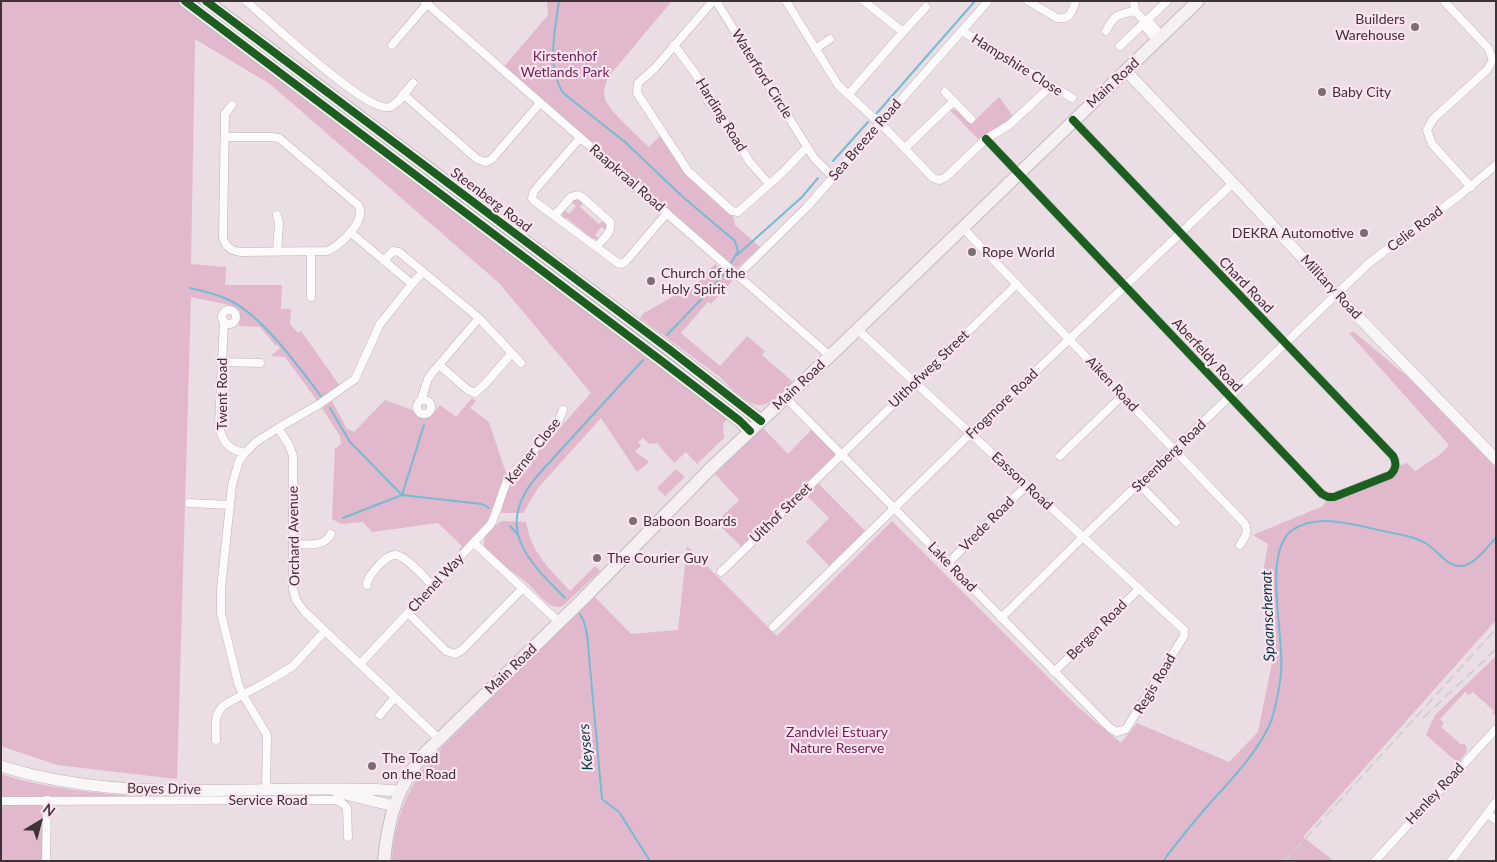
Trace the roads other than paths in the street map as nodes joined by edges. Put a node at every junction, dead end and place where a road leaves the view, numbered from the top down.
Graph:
1 (186, 1) edge
2 (206, 1) edge
3 (246, 1) edge
4 (713, 1) edge
5 (716, 1) edge
6 (786, 1) edge
7 (864, 1) edge
8 (988, 1) edge
9 (1028, 1) edge
10 (1076, 1) edge
11 (1134, 1) edge
12 (1167, 1) edge
13 (1198, 1) edge
14 (1444, 1) edge
15 (426, 3) edge
16 (926, 7) dead end
17 (1135, 11) junction
18 (1146, 23) junction
19 (962, 31) junction
20 (1106, 31) dead end
21 (903, 32) junction
22 (1160, 38) junction
23 (830, 39) dead end
24 (392, 45) dead end
25 (674, 45) junction
26 (1120, 46) dead end
27 (815, 49) junction
28 (1126, 71) junction
29 (413, 83) dead end
30 (1051, 86) junction
31 (945, 92) dead end
32 (403, 94) junction
33 (848, 95) junction
34 (1072, 98) dead end
35 (954, 101) junction
36 (540, 103) junction
37 (232, 105) dead end
38 (971, 119) dead end
39 (1073, 120) junction
40 (880, 124) junction
41 (225, 136) junction
42 (580, 138) junction
43 (986, 139) junction
44 (807, 147) junction
45 (905, 148) junction
46 (1496, 165) edge
47 (1018, 174) junction
48 (833, 177) junction
49 (1233, 183) junction
50 (769, 184) junction
51 (1471, 187) junction
52 (668, 213) junction
53 (277, 215) dead end
54 (555, 215) junction
55 (963, 228) junction
56 (350, 232) junction
57 (1180, 233) junction
58 (597, 246) junction
59 (277, 252) junction
60 (311, 252) junction
61 (384, 261) junction
62 (423, 272) junction
63 (736, 273) junction
64 (412, 284) junction
65 (1017, 284) junction
66 (1124, 286) junction
67 (1337, 295) junction
68 (311, 297) dead end
69 (479, 318) junction
70 (224, 322) dead end
71 (857, 329) junction
72 (1070, 339) junction
73 (1286, 344) junction
74 (512, 353) junction
75 (830, 356) junction
76 (221, 362) junction
77 (260, 363) dead end
78 (521, 363) dead end
79 (439, 365) junction
80 (915, 382) junction
81 (1122, 396) junction
82 (786, 398) junction
83 (1230, 398) junction
84 (421, 400) dead end
85 (563, 410) dead end
86 (761, 421) junction
87 (278, 428) junction
88 (750, 431) junction
89 (971, 433) junction
90 (1175, 450) junction
91 (245, 453) junction
92 (842, 454) junction
93 (1060, 456) dead end
94 (1496, 459) edge
95 (1395, 468) joint
96 (1139, 484) junction
97 (1027, 485) junction
98 (189, 503) dead end
99 (230, 505) junction
100 (895, 508) junction
101 (1176, 522) dead end
102 (331, 534) dead end
103 (1083, 537) junction
104 (474, 543) junction
105 (294, 544) junction
106 (1240, 545) dead end
107 (948, 563) junction
108 (721, 572) dead end
109 (367, 585) dead end
110 (433, 586) junction
111 (523, 588) junction
112 (1139, 589) junction
113 (408, 613) junction
114 (562, 618) junction
115 (1001, 618) junction
116 (773, 627) dead end
117 (325, 631) junction
118 (1184, 633) joint
119 (360, 664) junction
120 (1054, 672) junction
121 (243, 695) junction
122 (395, 697) junction
123 (380, 715) dead end
124 (1496, 728) edge
125 (1121, 732) joint
126 (439, 739) junction
127 (216, 740) dead end
128 (1, 766) edge
129 (266, 789) junction
130 (399, 791) junction
131 (326, 793) junction
132 (47, 800) junction
133 (1, 801) edge
134 (1496, 802) edge
135 (394, 806) junction
136 (1487, 814) junction
137 (1496, 820) edge
138 (348, 837) dead end
139 (46, 861) edge
140 (384, 861) edge
141 (1375, 861) edge
142 (1451, 861) edge

1 - 88 main road, Steenberg Road
2 - 86 main road, Steenberg Road
3 - 32 street
4 - 25 street
5 - 44 street, Waterford Circle
6 - 27 street
7 - 21 street
8 - 19 street, Sea Breeze Road
9 - 10 street
11 - 17 street
12 - 18 street
13 - 22 main road, Main Road
14 - 51 street
15 - 24 street
15 - 36 street, Raapkraal Road
16 - 21 street
17 - 18 street
17 - 20 street
18 - 22 street
18 - 26 street
19 - 30 street, Hampshire Close
19 - 40 street, Sea Breeze Road
21 - 33 street
22 - 28 main road, Main Road
23 - 27 street
25 - 50 street, Harding Road
25 - 50 street
27 - 33 street
28 - 39 main road, Main Road
28 - 49 main road, Military Road
29 - 32 street
30 - 34 street, Hampshire Close
30 - 43 street
31 - 35 street
32 - 36 street
33 - 40 street
35 - 38 street
35 - 45 street
36 - 42 street, Raapkraal Road
37 - 41 street
39 - 47 main road, Main Road
39 - 57 street, Chard Road
40 - 45 street
40 - 48 street, Sea Breeze Road
41 - 56 street
41 - 59 street
42 - 52 street, Raapkraal Road
42 - 54 street
43 - 45 street
43 - 47 street, Aberfeldy Road
44 - 48 street, Waterford Circle
44 - 50 street
46 - 51 street, Celie Road
47 - 55 main road, Main Road
47 - 66 street, Aberfeldy Road
48 - 63 street, Sea Breeze Road
49 - 57 street, Frogmore Road
49 - 67 main road, Military Road
51 - 67 street, Celie Road
52 - 58 street
52 - 63 street, Raapkraal Road
53 - 59 street
54 - 58 street
54 - 58 street
55 - 65 street, Aiken Road
55 - 71 main road, Main Road
56 - 60 street
56 - 61 street
57 - 66 street, Frogmore Road
57 - 73 street, Chard Road
59 - 60 street
60 - 68 street
61 - 62 street
61 - 64 street
62 - 64 street
62 - 69 street
63 - 75 street, Raapkraal Road
64 - 87 street
65 - 72 street, Aiken Road
65 - 80 street, Uithofweg Street
66 - 72 street, Frogmore Road
66 - 83 street, Aberfeldy Road
67 - 73 street, Steenberg Road
67 - 94 main road, Military Road
69 - 74 street
69 - 79 street
70 - 76 street, Twent Road
71 - 75 main road, Main Road
71 - 80 street, Easson Road
72 - 81 street, Aiken Road
72 - 89 street, Frogmore Road
73 - 83 street, Steenberg Road
73 - 95 street, Chard Road
74 - 78 street
74 - 79 street
75 - 82 main road, Main Road
76 - 77 street
76 - 91 street, Twent Road
79 - 84 street
80 - 89 street, Easson Road
80 - 92 street, Uithofweg Street
81 - 90 street, Aiken Road
81 - 93 street
82 - 86 main road, Main Road
82 - 92 street, Lake Road
83 - 90 street, Steenberg Road
83 - 95 street, Aberfeldy Road
85 - 104 street, Kerner Close
86 - 88 main road, Main Road
87 - 91 street
87 - 105 street, Orchard Avenue
88 - 114 main road, Main Road
89 - 97 street, Easson Road
89 - 100 street, Frogmore Road
90 - 96 street, Steenberg Road
90 - 106 street, Aiken Road
91 - 99 street
92 - 100 street, Lake Road
92 - 108 street, Uithof Street
96 - 101 street
96 - 103 street, Steenberg Road
97 - 103 street, Easson Road
97 - 107 street, Vrede Road
98 - 99 street
99 - 121 street
100 - 107 street, Lake Road
100 - 116 street, Frogmore Road
102 - 105 street
103 - 112 street, Easson Road
103 - 115 street, Steenberg Road
104 - 110 street, Chenel Way
104 - 111 street, Chenel Way
105 - 117 street, Orchard Avenue
107 - 115 street, Lake Road
109 - 110 street
110 - 113 street, Chenel Way
111 - 113 street
111 - 114 street, Chenel Way
112 - 118 street, Easson Road
112 - 120 street, Bergen Road
113 - 119 street, Chenel Way
114 - 126 main road, Main Road
115 - 120 street, Lake Road
117 - 119 street, Orchard Avenue
117 - 121 street
118 - 125 street, Regis Road
119 - 122 street, Orchard Avenue
120 - 125 street, Lake Road
121 - 127 street
121 - 129 street
122 - 123 street
122 - 126 street, Orchard Avenue
124 - 141 street, Henley Road
126 - 130 main road, Main Road
128 - 129 main road, Boyes Drive
129 - 131 main road, Boyes Drive
130 - 131 main road, Boyes Drive
130 - 135 main road, Main Road
131 - 132 street, Service Road
131 - 135 main road, Boyes Drive
131 - 138 street, Service Road
132 - 133 street, Service Road
132 - 139 street
134 - 136 street
135 - 140 main road, Main Road
136 - 137 street
136 - 142 street

